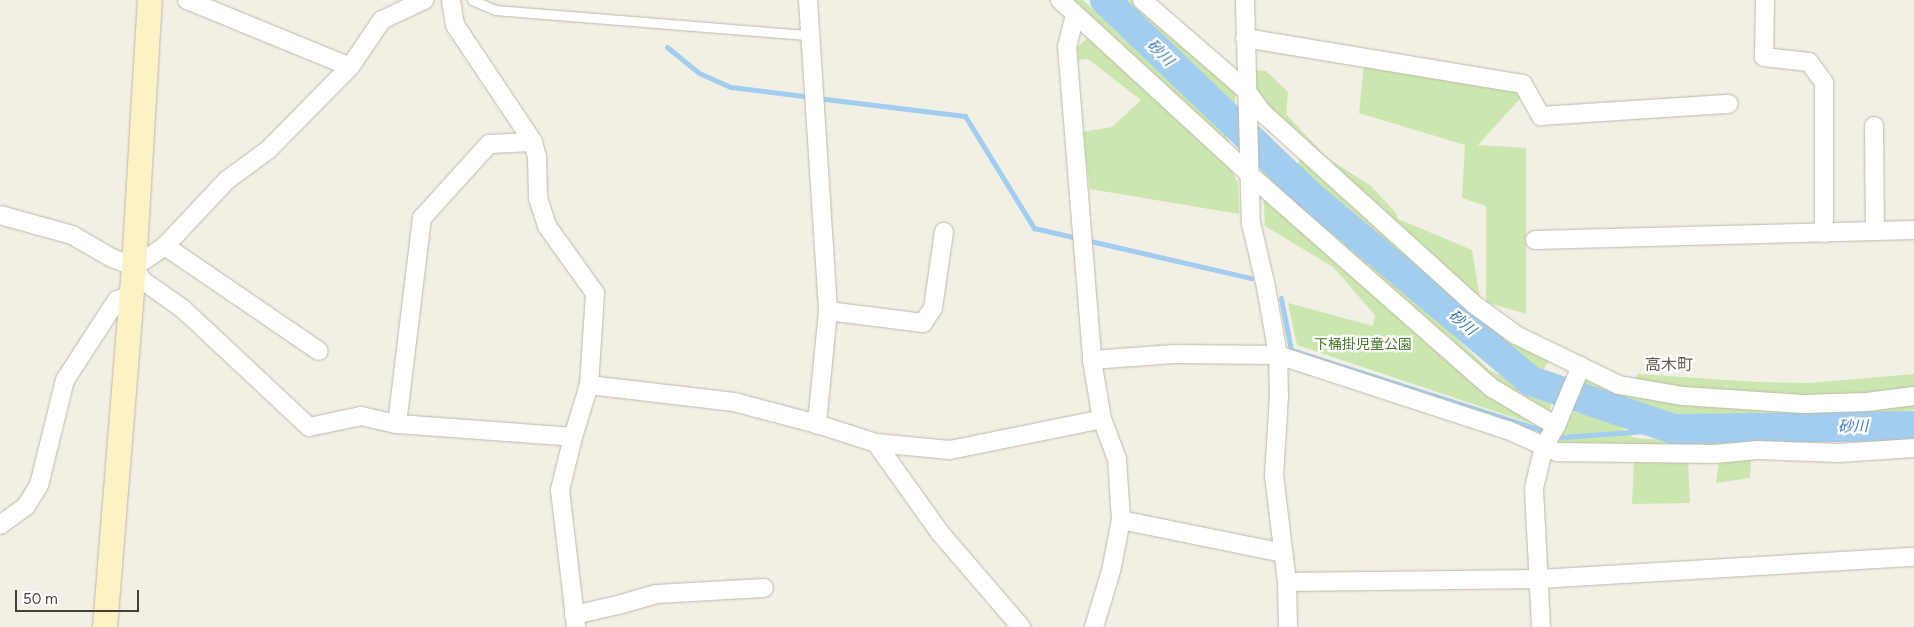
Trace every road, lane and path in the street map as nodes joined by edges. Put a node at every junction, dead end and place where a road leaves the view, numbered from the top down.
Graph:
1 (150, 0) edge
2 (187, 0) edge
3 (424, 0) edge
4 (452, 0) edge
5 (472, 0) edge
6 (808, 0) edge
7 (1060, 0) edge
8 (1142, 0) edge
9 (1245, 0) edge
10 (1765, 0) edge
11 (1075, 15) junction
12 (809, 35) junction
13 (1245, 38) junction
14 (350, 67) junction
15 (1246, 90) junction
16 (1729, 104) dead end
17 (1874, 126) dead end
18 (533, 142) junction
19 (1249, 174) junction
20 (0, 215) edge
21 (1914, 230) edge
22 (944, 232) dead end
23 (1875, 232) junction
24 (1824, 233) junction
25 (1535, 240) dead end
26 (164, 246) junction
27 (134, 267) junction
28 (131, 295) junction
29 (828, 310) junction
30 (319, 351) dead end
31 (1278, 355) junction
32 (1092, 360) junction
33 (1581, 366) junction
34 (590, 385) junction
35 (1914, 396) edge
36 (1102, 419) junction
37 (397, 424) junction
38 (817, 424) junction
39 (1556, 426) junction
40 (573, 437) junction
41 (876, 443) junction
42 (1544, 446) junction
43 (1914, 448) edge
44 (1121, 520) junction
45 (0, 525) edge
46 (1283, 553) junction
47 (1914, 557) edge
48 (1539, 579) junction
49 (1287, 582) junction
50 (764, 588) dead end
51 (575, 621) edge
52 (105, 627) edge
53 (1021, 627) edge
54 (1094, 627) edge
55 (1288, 627) edge
56 (1542, 627) edge

1 - 27 street
2 - 14 street
3 - 14 street
4 - 18 street
5 - 12 lane
6 - 12 street
7 - 11 street
8 - 15 street
9 - 13 street
10 - 24 street
11 - 19 street
11 - 32 street
12 - 29 street
13 - 15 street
13 - 16 street
14 - 26 street
15 - 19 street
15 - 33 street
17 - 23 street
18 - 34 street
18 - 37 street
19 - 31 street
19 - 39 street
20 - 27 street
21 - 23 street
22 - 29 street
23 - 24 street
24 - 25 street
26 - 27 street
26 - 30 street
27 - 28 street
27 - 37 street
28 - 45 street
28 - 52 street
29 - 38 street
31 - 32 street
31 - 42 street
31 - 46 street
32 - 36 street
33 - 35 street
33 - 39 street
34 - 38 street
34 - 40 street
36 - 41 street
36 - 44 street
37 - 40 street
38 - 41 street
39 - 42 street
40 - 51 street
41 - 53 street
42 - 43 street
42 - 48 street
44 - 46 street
44 - 54 street
46 - 49 street
47 - 48 street
48 - 49 street
48 - 56 street
49 - 55 street
50 - 51 street

